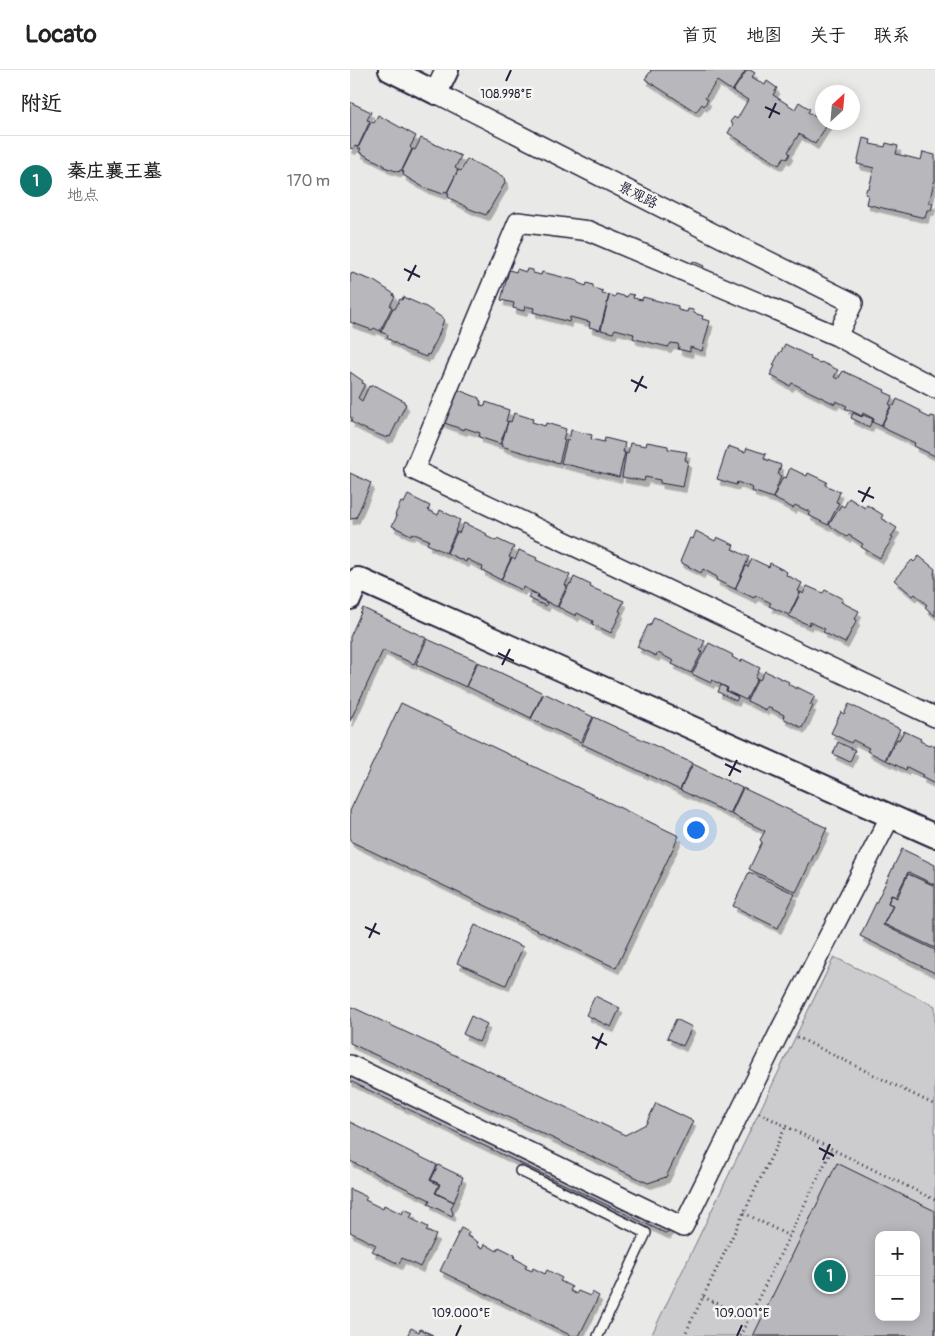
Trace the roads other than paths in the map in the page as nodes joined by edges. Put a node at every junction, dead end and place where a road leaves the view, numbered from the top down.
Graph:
1 (390, 70) edge
2 (447, 70) edge
3 (436, 92) junction
4 (837, 336) junction
5 (935, 388) edge
6 (350, 598) edge
7 (935, 717) edge
8 (890, 817) junction
9 (935, 836) edge
10 (350, 1064) edge
11 (520, 1171) dead end
12 (598, 1336) edge

1 - 3 street, 景观路
2 - 3 street
3 - 4 street, 景观路
4 - 5 street
4 - 7 street
6 - 8 street
8 - 9 street
8 - 10 street
11 - 12 lane

